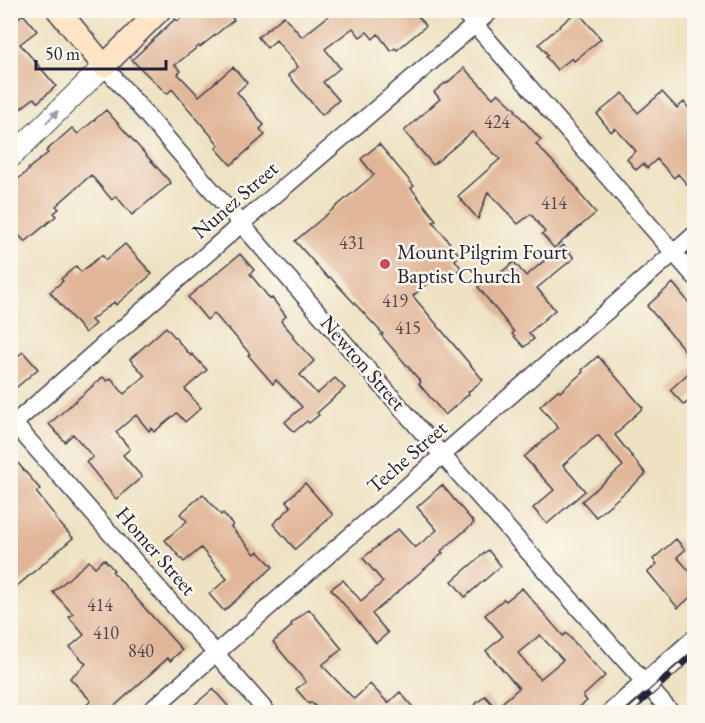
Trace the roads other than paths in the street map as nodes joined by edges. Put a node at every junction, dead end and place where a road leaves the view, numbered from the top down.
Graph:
1 (58, 10) edge
2 (160, 10) edge
3 (462, 10) edge
4 (492, 10) edge
5 (476, 25) junction
6 (104, 66) junction
7 (10, 158) edge
8 (241, 224) junction
9 (694, 235) edge
10 (674, 253) junction
11 (694, 276) edge
12 (12, 423) edge
13 (443, 456) junction
14 (694, 638) edge
15 (216, 654) junction
16 (645, 682) junction
17 (149, 712) edge
18 (267, 712) edge
19 (610, 712) edge
20 (671, 712) edge

1 - 6 main road, Newton Street
2 - 6 main road
3 - 5 street
4 - 5 street, Nunez Street
5 - 8 street, Nunez Street
5 - 10 street
7 -> 6 street
6 - 8 street, Newton Street
8 - 12 street, Nunez Street
8 - 13 street, Newton Street
9 - 10 street, Teche Street
10 - 11 street
10 - 13 street, Teche Street
12 - 15 street, Homer Street
13 - 15 street, Teche Street
13 - 16 street, Newton Street
14 - 16 street
15 - 17 street, Teche Street
15 - 18 street, Homer Street
16 - 19 street
16 - 20 street, Newton Street

